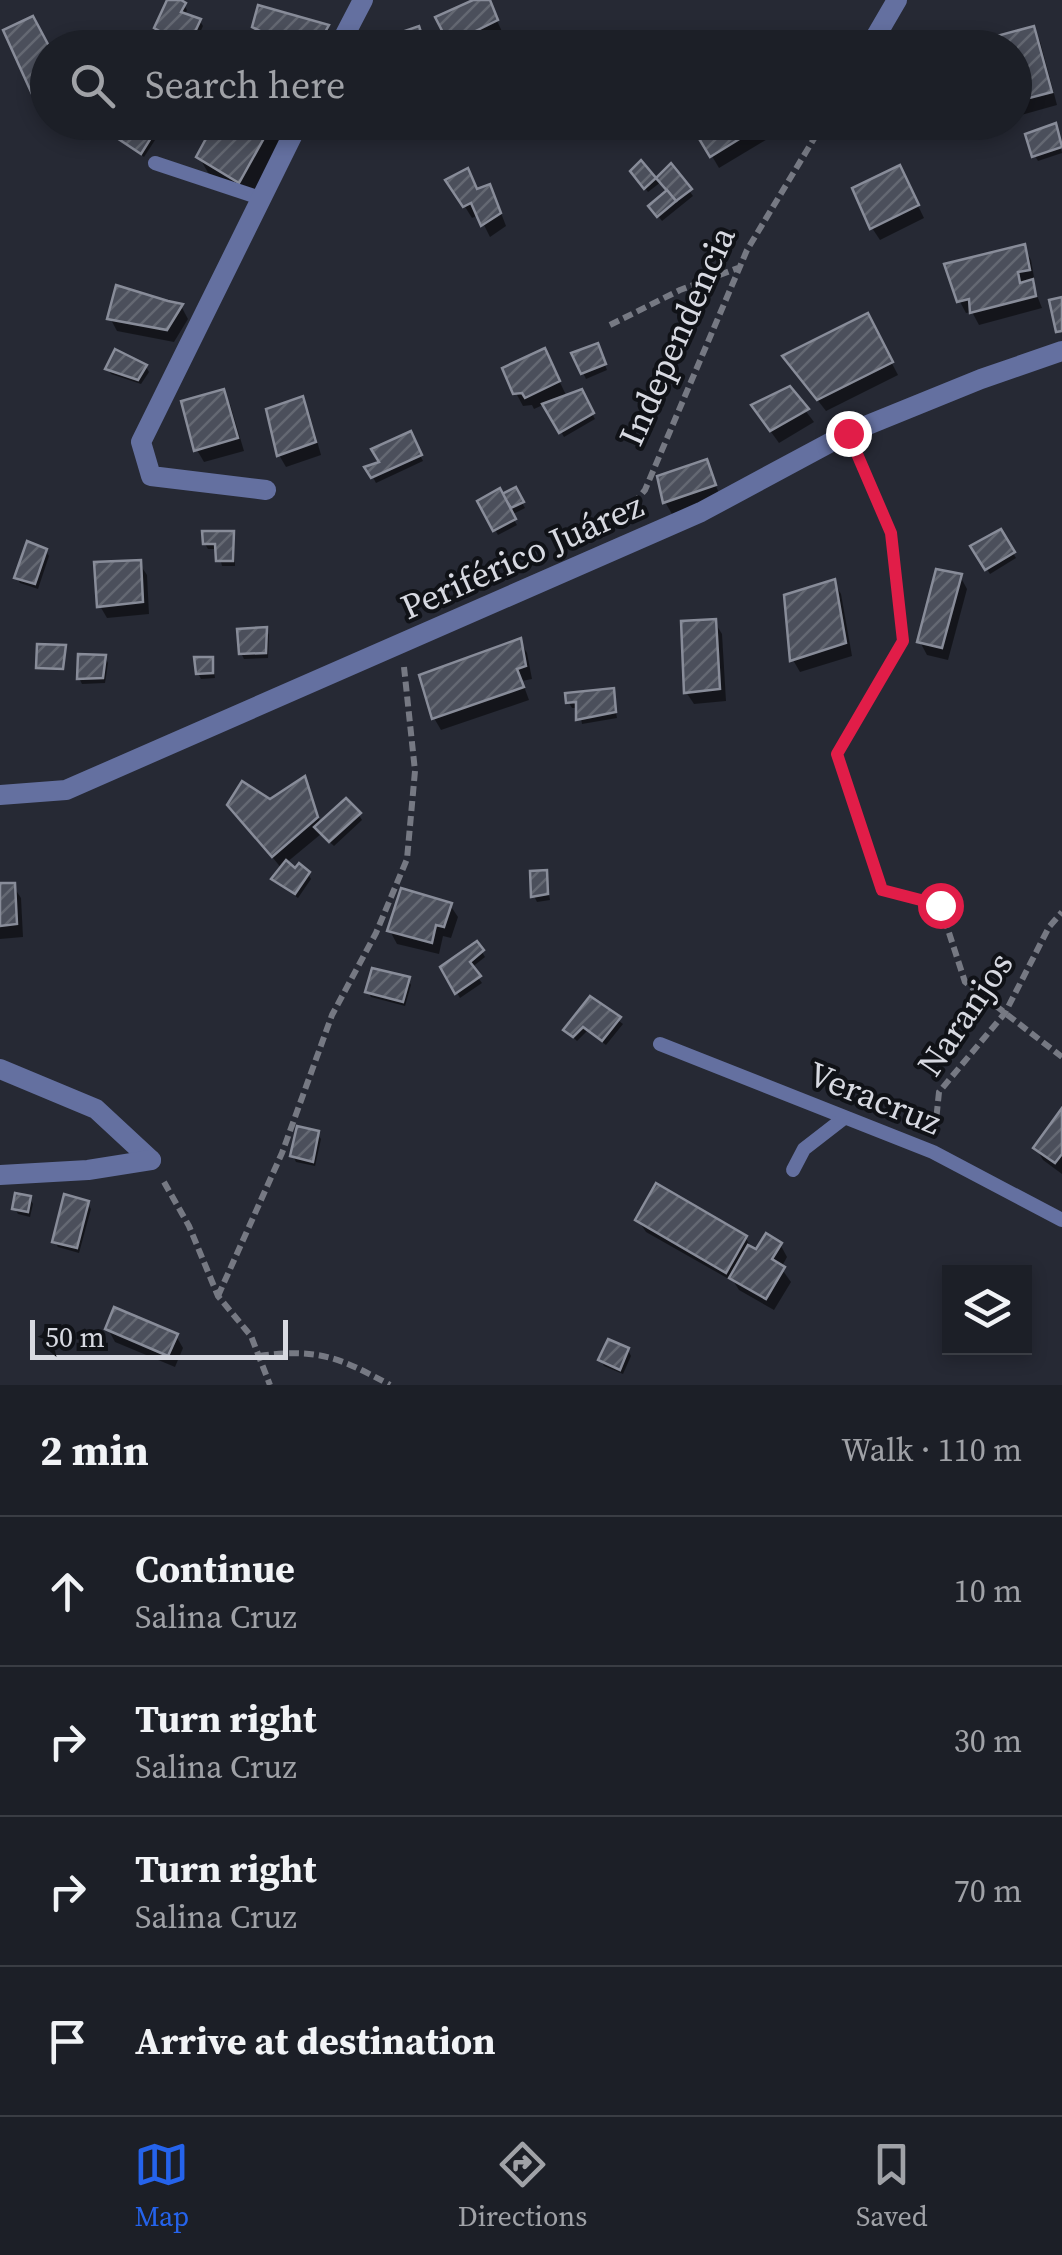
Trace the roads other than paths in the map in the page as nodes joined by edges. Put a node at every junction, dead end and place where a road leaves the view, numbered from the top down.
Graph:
1 (362, 0) edge
2 (897, 0) edge
3 (347, 30) edge
4 (880, 30) edge
5 (290, 140) edge
6 (156, 162) dead end
7 (260, 198) junction
8 (1062, 352) edge
9 (266, 490) dead end
10 (0, 795) edge
11 (660, 1044) dead end
12 (0, 1069) edge
13 (844, 1118) junction
14 (793, 1170) dead end
15 (0, 1176) edge
16 (1062, 1220) edge

1 - 3 street
2 - 4 street
5 - 7 street
6 - 7 lane
7 - 9 street
8 - 10 street, Periférico Juárez
11 - 13 lane, Veracruz
12 - 15 street
13 - 14 lane
13 - 16 lane, Veracruz

